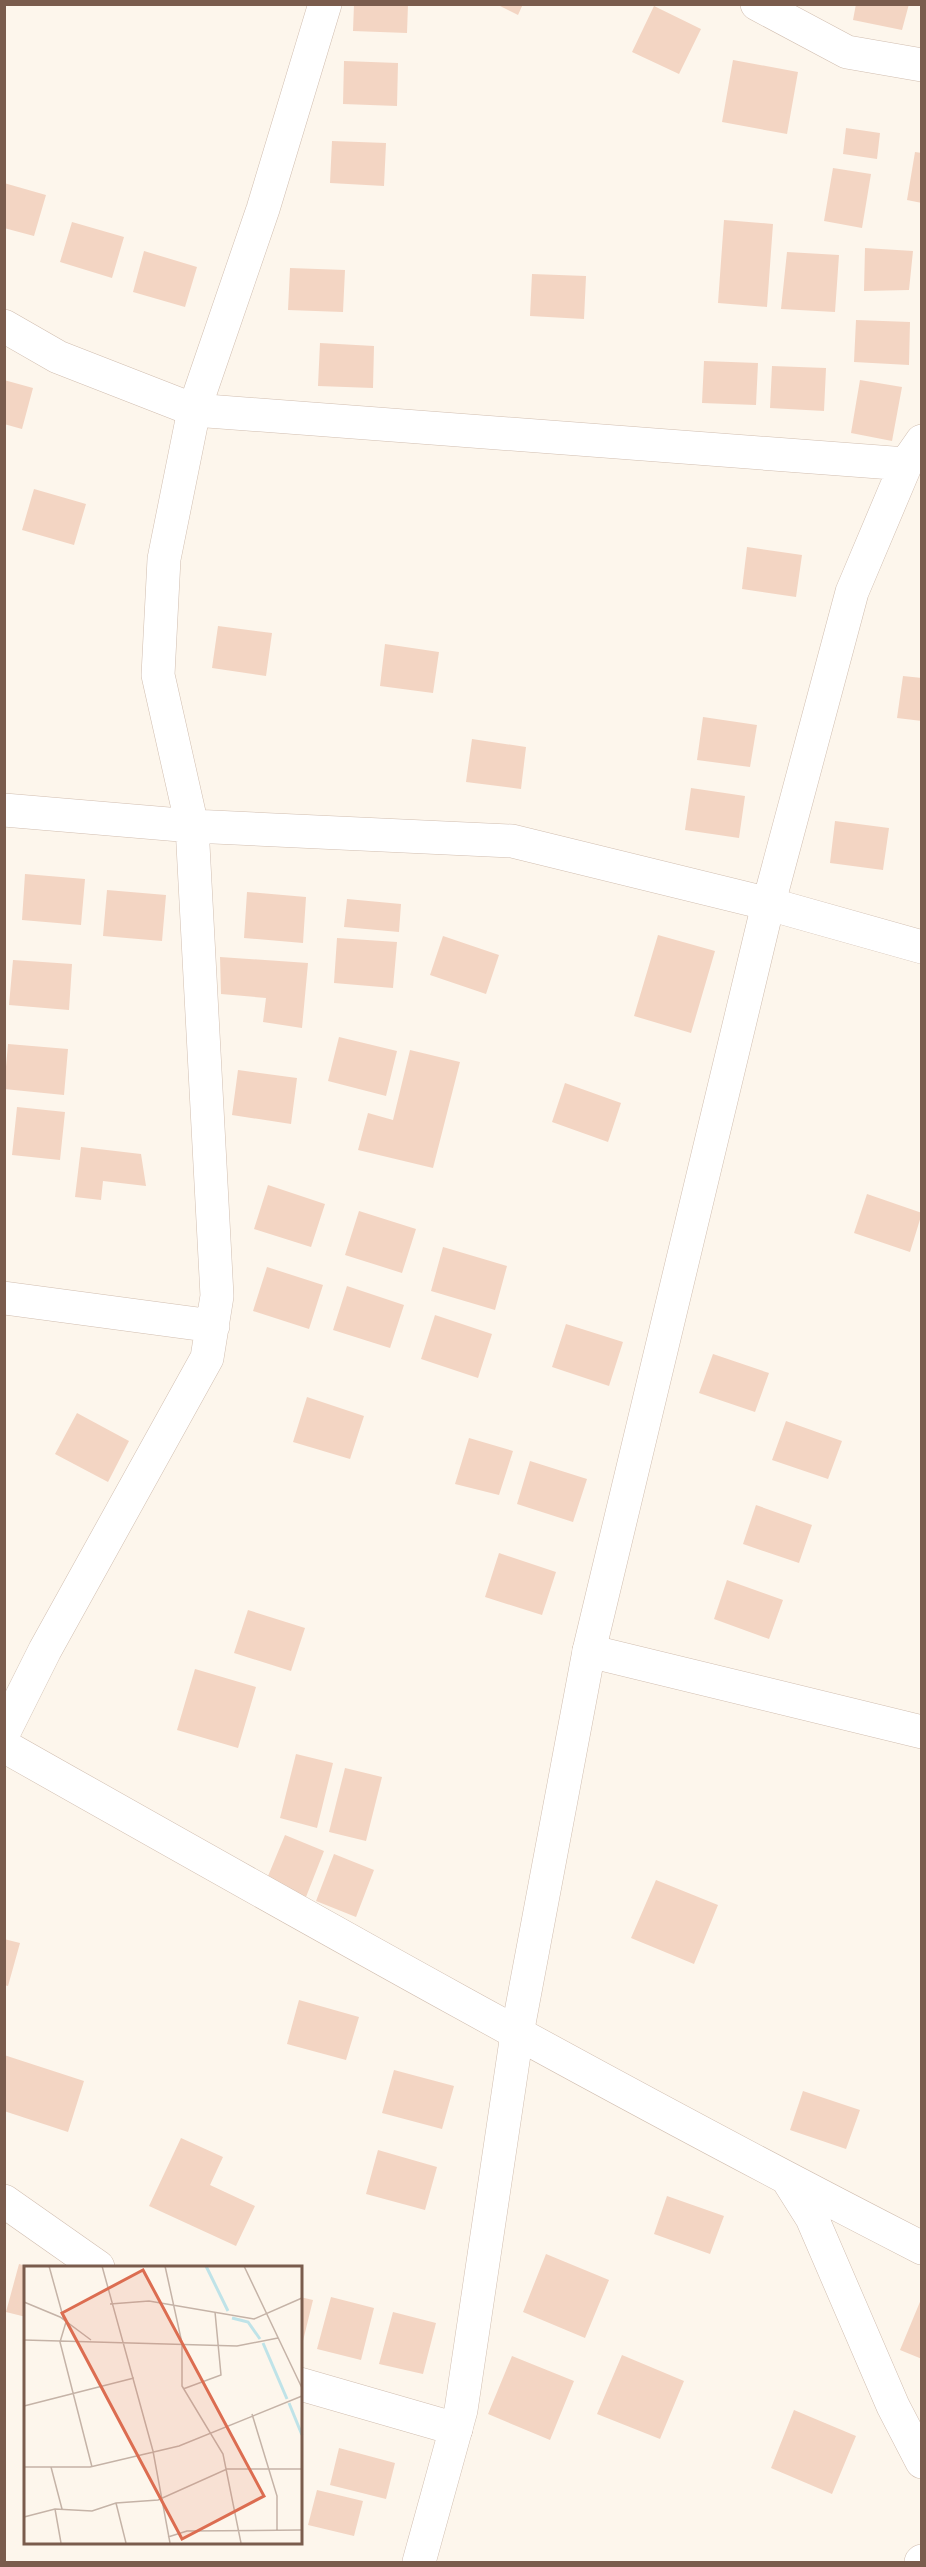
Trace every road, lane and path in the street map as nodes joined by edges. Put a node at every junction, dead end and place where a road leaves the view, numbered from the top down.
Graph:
1 (325, 4) edge
2 (757, 4) edge
3 (921, 64) edge
4 (4, 326) edge
5 (194, 410) junction
6 (916, 457) edge
7 (4, 810) edge
8 (192, 826) junction
9 (768, 904) junction
10 (921, 947) edge
11 (4, 1298) edge
12 (213, 1326) junction
13 (589, 1652) junction
14 (4, 1732) edge
15 (921, 1732) edge
16 (4, 1746) edge
17 (517, 2034) junction
18 (787, 2179) junction
19 (4, 2201) edge
20 (921, 2248) edge
21 (97, 2266) edge
22 (302, 2385) edge
23 (456, 2429) junction
24 (921, 2463) edge
25 (419, 2562) edge

1 - 5 street
2 - 3 street
4 - 5 street
5 - 6 street
5 - 8 street
6 - 9 street
7 - 8 street
8 - 9 street
8 - 12 street
9 - 10 street
9 - 13 street
11 - 12 street
12 - 14 street
13 - 15 street
13 - 17 street
16 - 17 street
17 - 18 street
17 - 23 street
18 - 20 street
18 - 24 street
19 - 21 street
22 - 23 street
23 - 25 street

